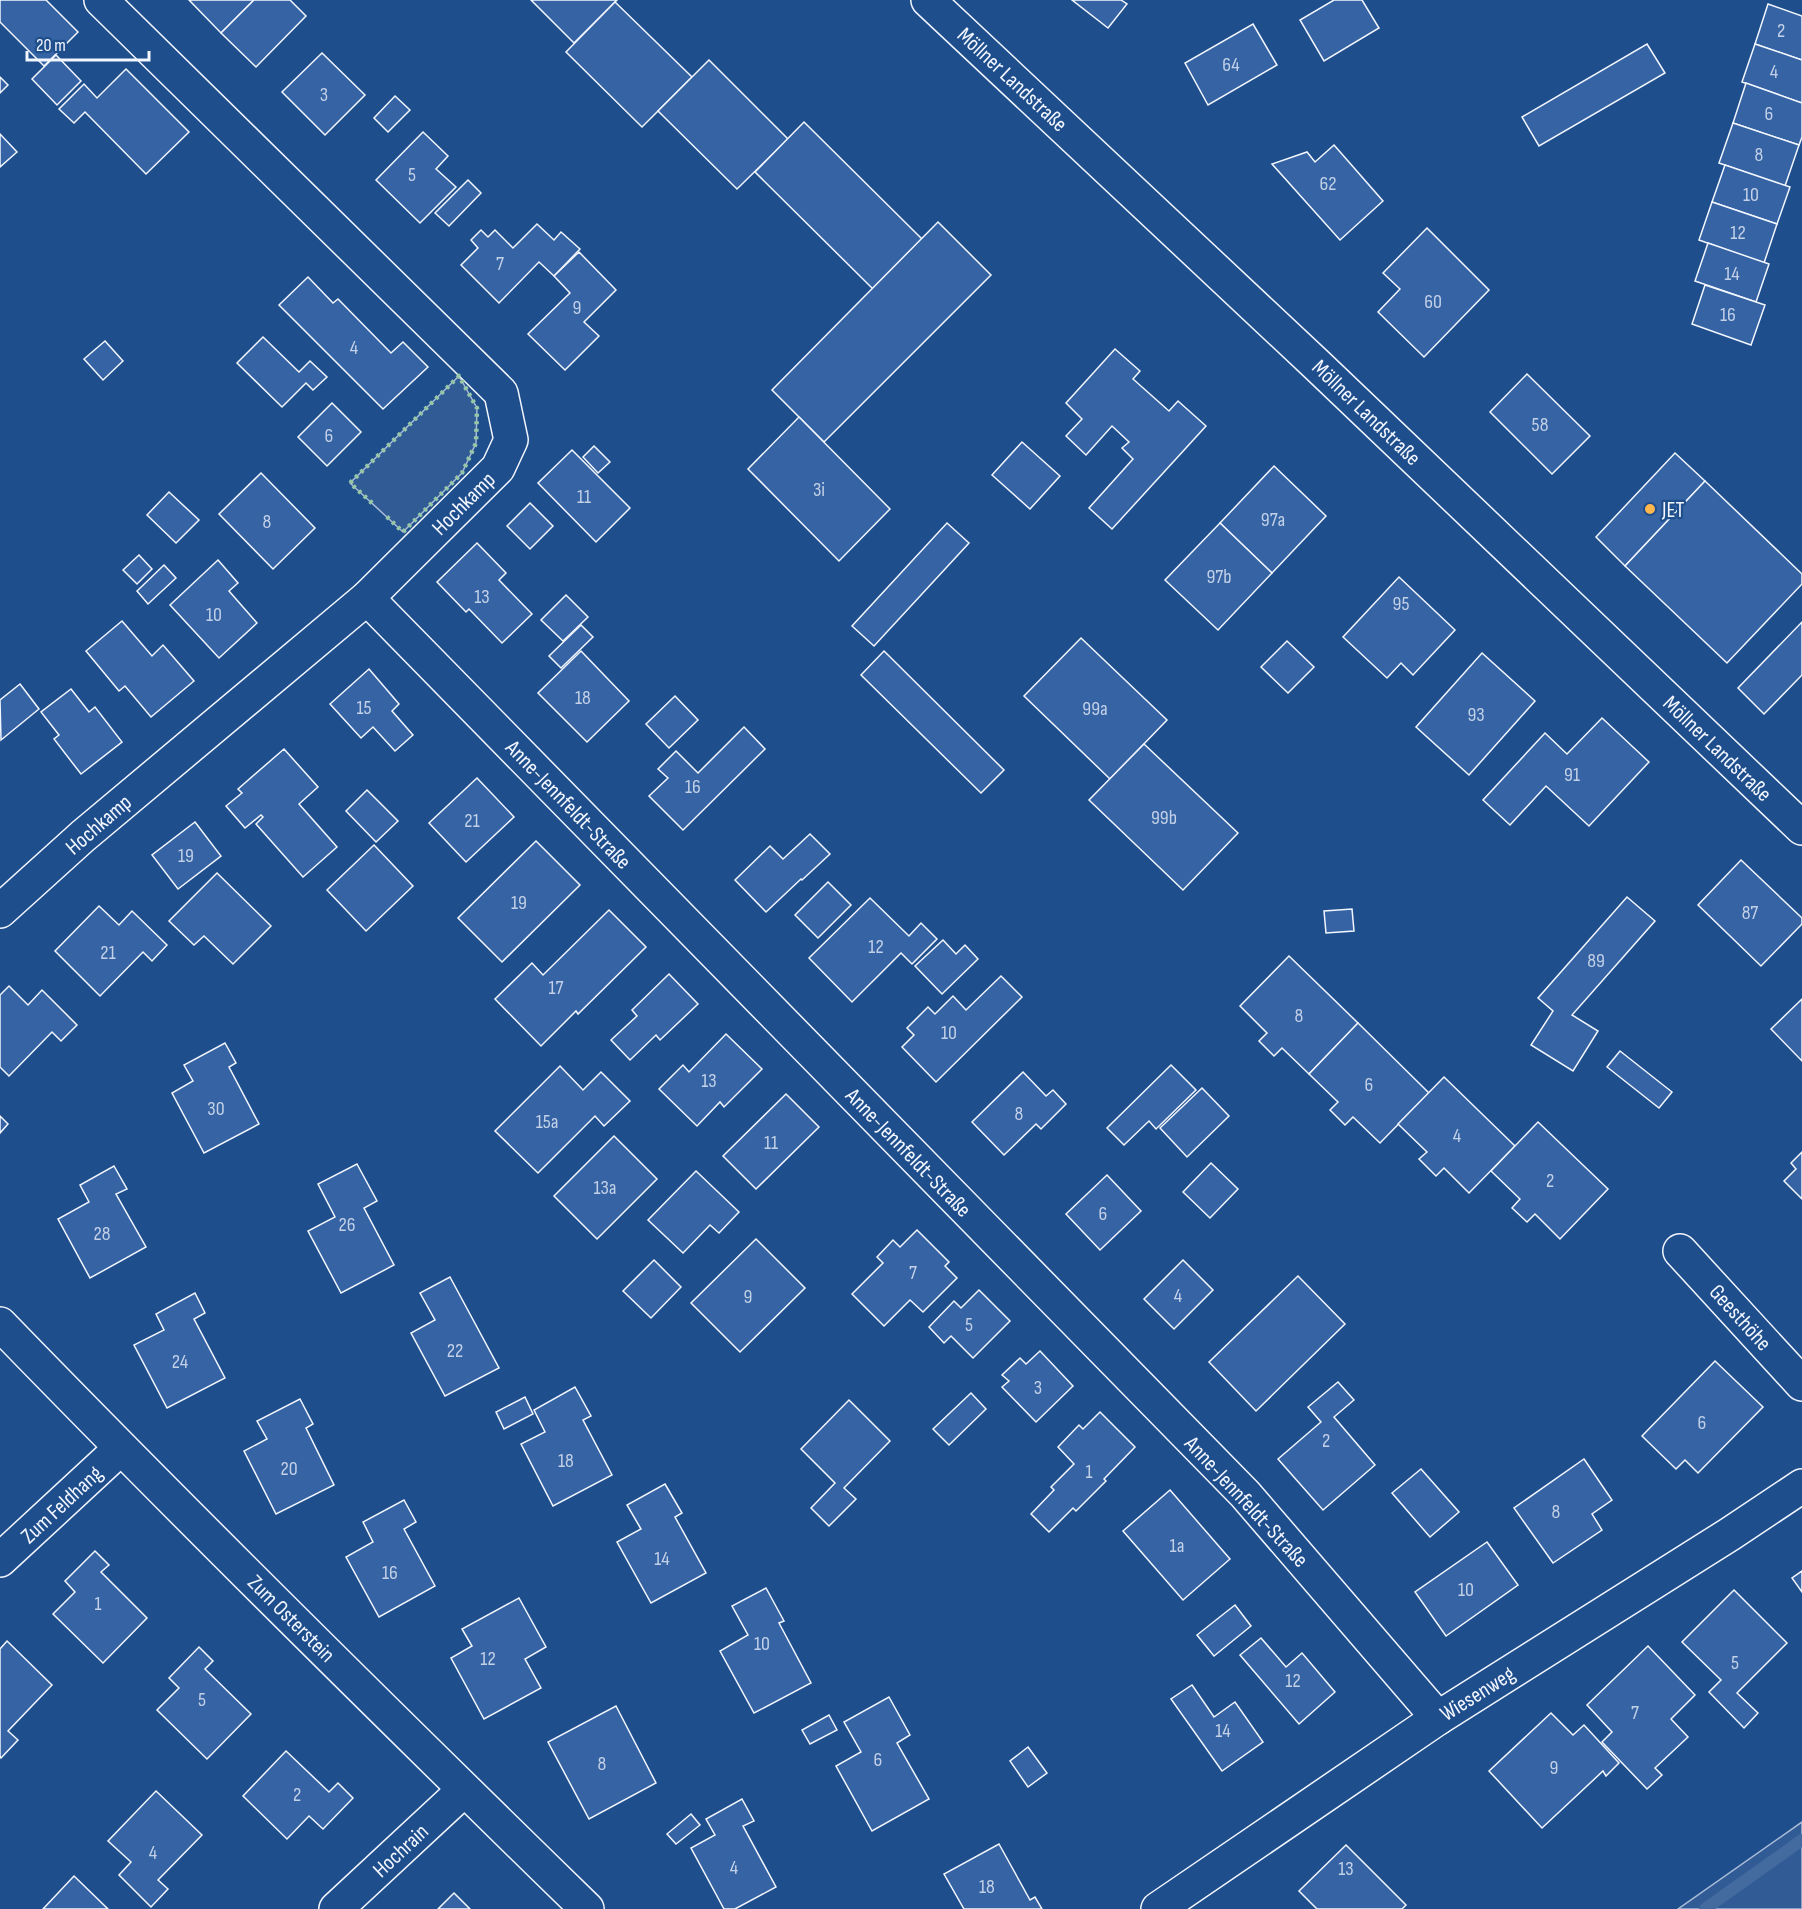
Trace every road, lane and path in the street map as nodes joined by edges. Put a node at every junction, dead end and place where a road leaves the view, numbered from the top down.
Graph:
1 (101, 0) edge
2 (928, 0) edge
3 (367, 598) junction
4 (1802, 828) edge
5 (0, 911) edge
6 (1680, 1251) dead end
7 (0, 1324) edge
8 (1802, 1384) edge
9 (121, 1448) junction
10 (1802, 1486) edge
11 (0, 1560) edge
12 (1438, 1718) junction
13 (465, 1790) junction
14 (336, 1909) edge
15 (587, 1909) edge
16 (1158, 1909) edge

1 - 3 street, Hochkamp
2 - 4 street, Möllner Landstraße
3 - 5 street, Hochkamp
3 - 12 street, Anne-Jennfeldt-Straße
6 - 8 street, Geesthöhe
7 - 9 street, Zum Osterstein
9 - 11 street, Zum Feldhang
9 - 13 street, Zum Osterstein
10 - 12 street, Wiesenweg
12 - 16 street, Wiesenweg
13 - 14 street, Hochrain
13 - 15 street, Zum Osterstein

